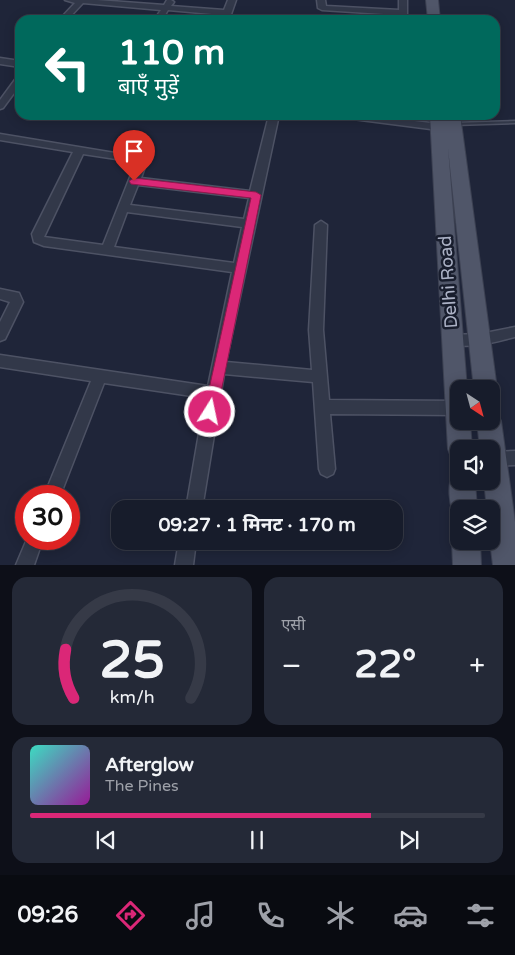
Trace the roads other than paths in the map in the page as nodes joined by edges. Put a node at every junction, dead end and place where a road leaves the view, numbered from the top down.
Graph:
1 (69, 0) edge
2 (81, 0) edge
3 (232, 0) edge
4 (322, 0) edge
5 (403, 0) edge
6 (432, 0) edge
7 (443, 0) edge
8 (169, 4) edge
9 (68, 15) edge
10 (161, 15) edge
11 (214, 15) edge
12 (227, 15) edge
13 (386, 15) edge
14 (404, 15) edge
15 (434, 15) edge
16 (444, 15) edge
17 (0, 61) edge
18 (0, 68) edge
19 (15, 68) edge
20 (15, 70) edge
21 (15, 78) edge
22 (0, 106) edge
23 (273, 120) edge
24 (446, 120) edge
25 (515, 122) edge
26 (0, 137) edge
27 (80, 149) junction
28 (134, 181) junction
29 (256, 195) junction
30 (123, 208) junction
31 (250, 224) junction
32 (321, 225) dead end
33 (106, 250) junction
34 (240, 268) junction
35 (0, 294) edge
36 (515, 332) edge
37 (0, 335) edge
38 (452, 339) junction
39 (480, 340) junction
40 (0, 361) edge
41 (218, 367) junction
42 (100, 376) junction
43 (320, 377) junction
44 (456, 380) edge
45 (485, 380) edge
46 (214, 393) junction
47 (323, 407) junction
48 (450, 408) edge
49 (500, 459) edge
50 (327, 469) dead end
51 (56, 485) edge
52 (196, 500) edge
53 (31, 550) edge
54 (186, 550) edge
55 (466, 550) edge
56 (25, 565) edge
57 (184, 565) edge
58 (467, 565) edge
59 (507, 565) edge

1 - 2 street
2 - 8 street
2 - 9 street
3 - 12 street
4 - 13 street
5 - 14 street
6 - 15 main road
7 - 16 main road
8 - 10 street
8 - 11 street
17 - 19 street
18 - 20 street
21 - 22 street
23 - 29 street
24 - 25 lane
24 - 38 main road, Delhi Road
24 - 39 main road
26 - 27 street
27 - 28 street
27 - 33 street
28 - 29 street
28 - 30 street
29 - 31 street
30 - 31 street
30 - 33 street
31 - 34 street
32 - 43 street
33 - 34 street
34 - 41 street
35 - 37 street
36 - 39 street
38 - 39 street
38 - 44 main road, Delhi Road
39 - 45 main road
40 - 42 street
41 - 43 street
41 - 46 street
42 - 46 street
42 - 51 street
43 - 47 street
46 - 52 street
47 - 48 street
47 - 50 street
49 - 59 main road
53 - 56 street
54 - 57 street
55 - 58 main road

